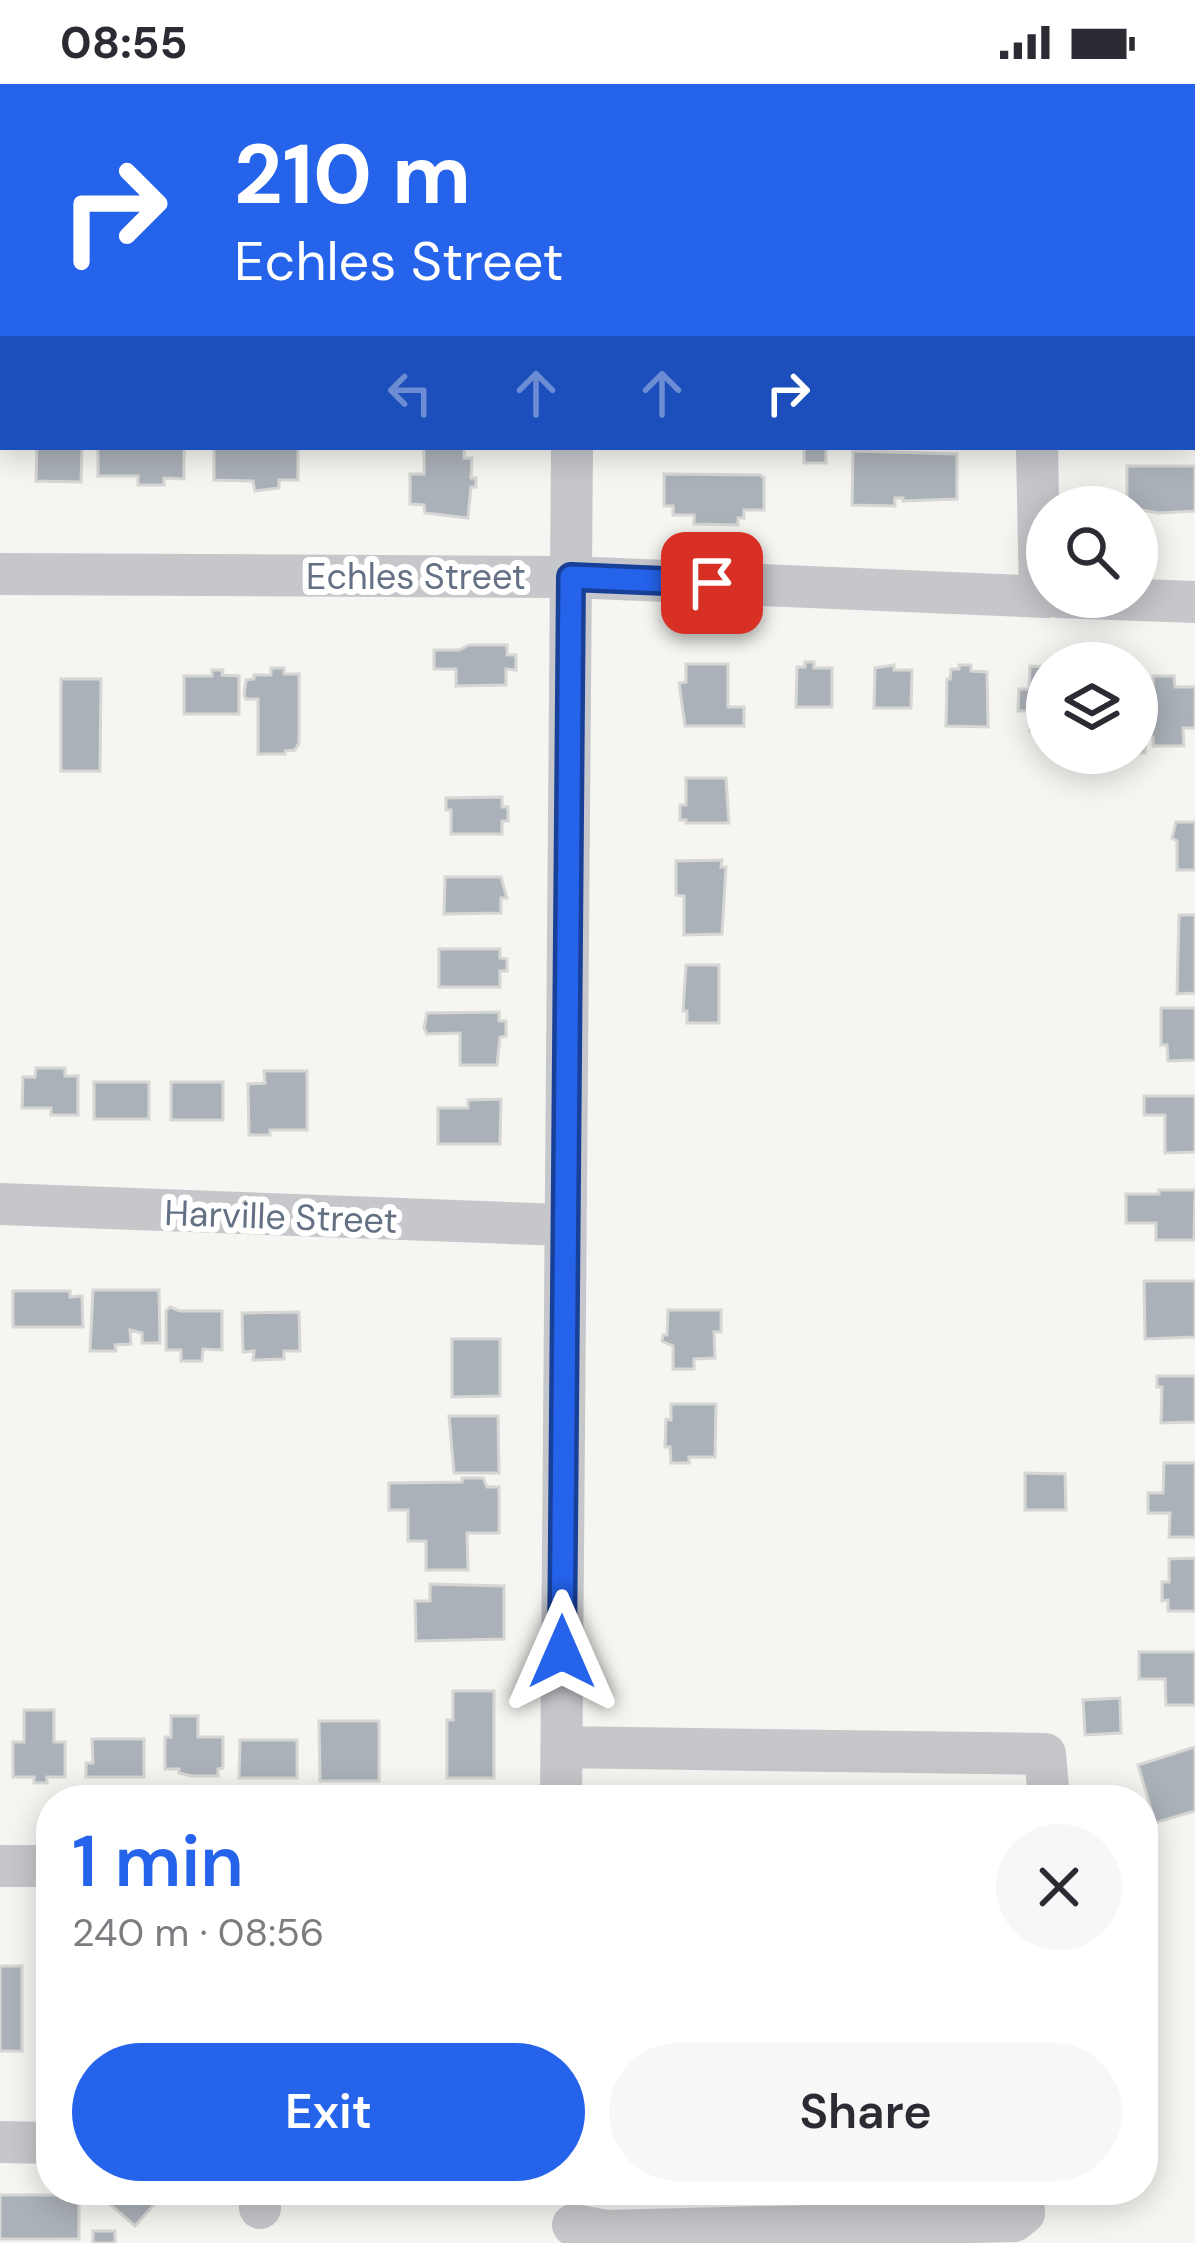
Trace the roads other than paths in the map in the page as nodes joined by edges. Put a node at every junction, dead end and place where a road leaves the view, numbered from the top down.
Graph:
1 (572, 450) edge
2 (1037, 450) edge
3 (1040, 486) edge
4 (0, 574) edge
5 (571, 577) junction
6 (1026, 596) edge
7 (1158, 601) edge
8 (1195, 602) edge
9 (0, 1204) edge
10 (563, 1225) junction
11 (562, 1748) junction
12 (561, 1785) edge
13 (1049, 1785) edge
14 (36, 1866) edge
15 (0, 1867) edge
16 (0, 2142) edge
17 (36, 2143) edge
18 (1024, 2205) edge
19 (572, 2220) edge

1 - 5 street
2 - 3 street
4 - 5 street, Echles Street
5 - 6 street, Echles Street
5 - 10 street
7 - 8 street, Echles Street
9 - 10 street, Harville Street
10 - 11 street
11 - 12 street
11 - 13 street
14 - 15 street
16 - 17 street
18 - 19 street

